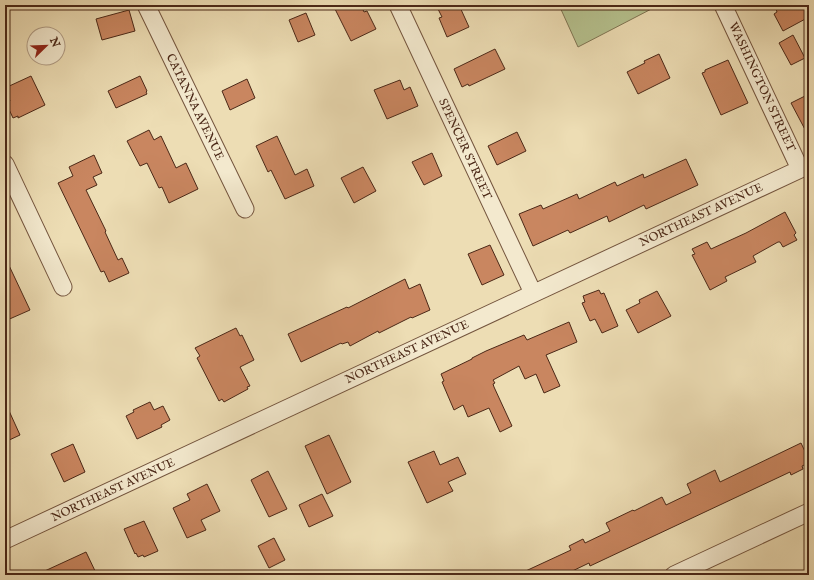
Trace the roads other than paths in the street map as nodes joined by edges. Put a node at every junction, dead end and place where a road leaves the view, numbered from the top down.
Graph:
1 (146, 5) edge
2 (398, 5) edge
3 (723, 5) edge
4 (5, 164) edge
5 (805, 167) edge
6 (244, 208) dead end
7 (63, 287) dead end
8 (533, 293) junction
9 (809, 512) edge
10 (5, 540) edge
11 (674, 575) edge

1 - 6 street, CATANNA AVENUE
2 - 8 street, SPENCER STREET
3 - 5 street, WASHINGTON STREET
4 - 7 street
5 - 8 street, NORTHEAST AVENUE
8 - 10 street, NORTHEAST AVENUE
9 - 11 street

